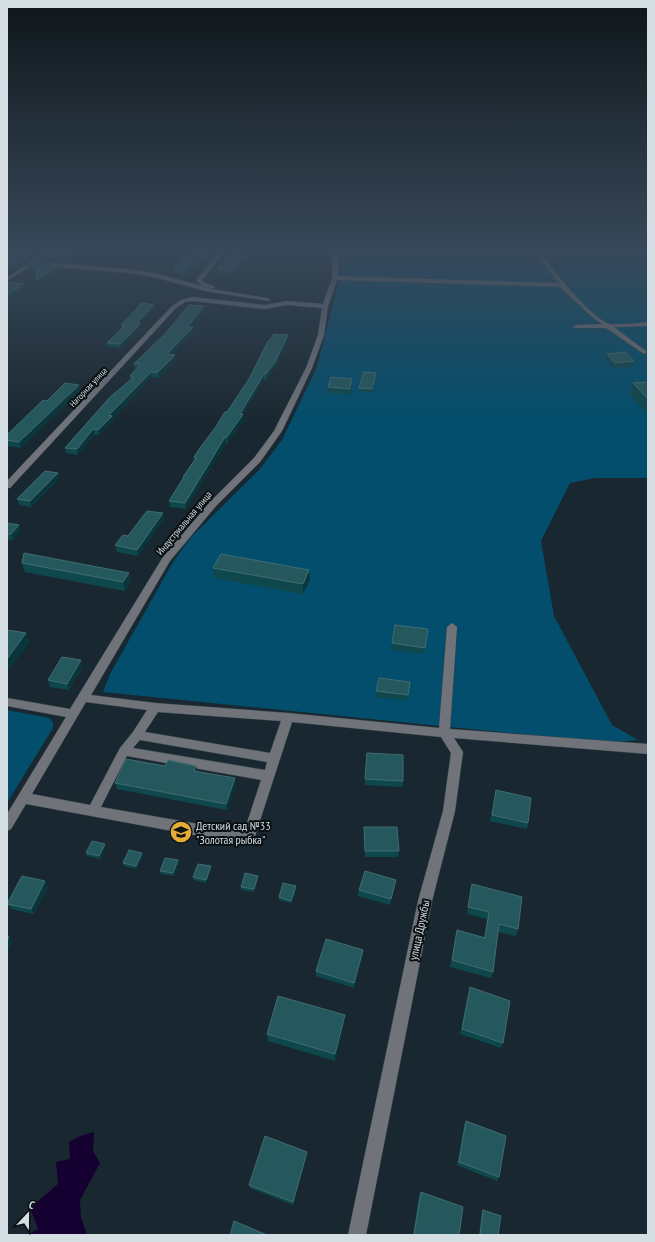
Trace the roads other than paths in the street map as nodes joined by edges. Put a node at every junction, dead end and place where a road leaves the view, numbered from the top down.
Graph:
1 (176, 306) edge
2 (325, 306) edge
3 (584, 306) edge
4 (648, 324) edge
5 (606, 325) junction
6 (576, 327) dead end
7 (644, 352) dead end
8 (7, 486) edge
9 (452, 628) dead end
10 (84, 698) junction
11 (7, 702) edge
12 (155, 707) junction
13 (74, 714) junction
14 (288, 717) junction
15 (444, 733) junction
16 (137, 735) junction
17 (648, 749) edge
18 (124, 751) junction
19 (274, 758) junction
20 (268, 776) junction
21 (23, 798) junction
22 (93, 811) junction
23 (7, 825) edge
24 (357, 1235) edge

1 - 8 street, Нагорная улица
2 - 10 street, Индустриальная улица
3 - 5 street
4 - 5 street
5 - 6 street
5 - 7 street
9 - 15 street
10 - 12 street
10 - 13 street, Индустриальная улица
11 - 13 street
12 - 14 street
12 - 16 street
13 - 21 street, Индустриальная улица
14 - 15 street
14 - 19 street
15 - 17 street
15 - 24 street, улица Дружбы
16 - 18 street
16 - 19 street
18 - 20 street
18 - 22 street
19 - 20 street
20 - 22 street
21 - 22 street
21 - 23 street, Индустриальная улица

